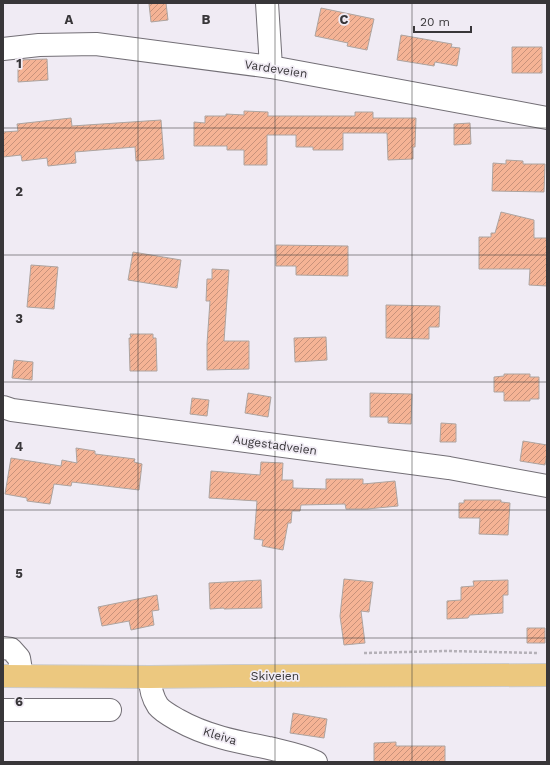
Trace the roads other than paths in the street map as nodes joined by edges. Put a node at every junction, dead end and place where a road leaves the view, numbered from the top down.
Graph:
1 (267, 3) edge
2 (3, 49) edge
3 (271, 67) junction
4 (547, 118) edge
5 (3, 407) edge
6 (547, 486) edge
7 (3, 648) edge
8 (547, 675) edge
9 (13, 676) edge
10 (150, 677) junction
11 (3, 710) edge
12 (110, 710) dead end
13 (316, 762) edge

1 - 3 street
2 - 3 street, Vardeveien
3 - 4 street, Vardeveien
5 - 6 street, Augestadveien
7 - 9 street
8 - 10 main road, Skiveien
9 - 10 main road, Skiveien
10 - 13 street, Kleiva
11 - 12 street

